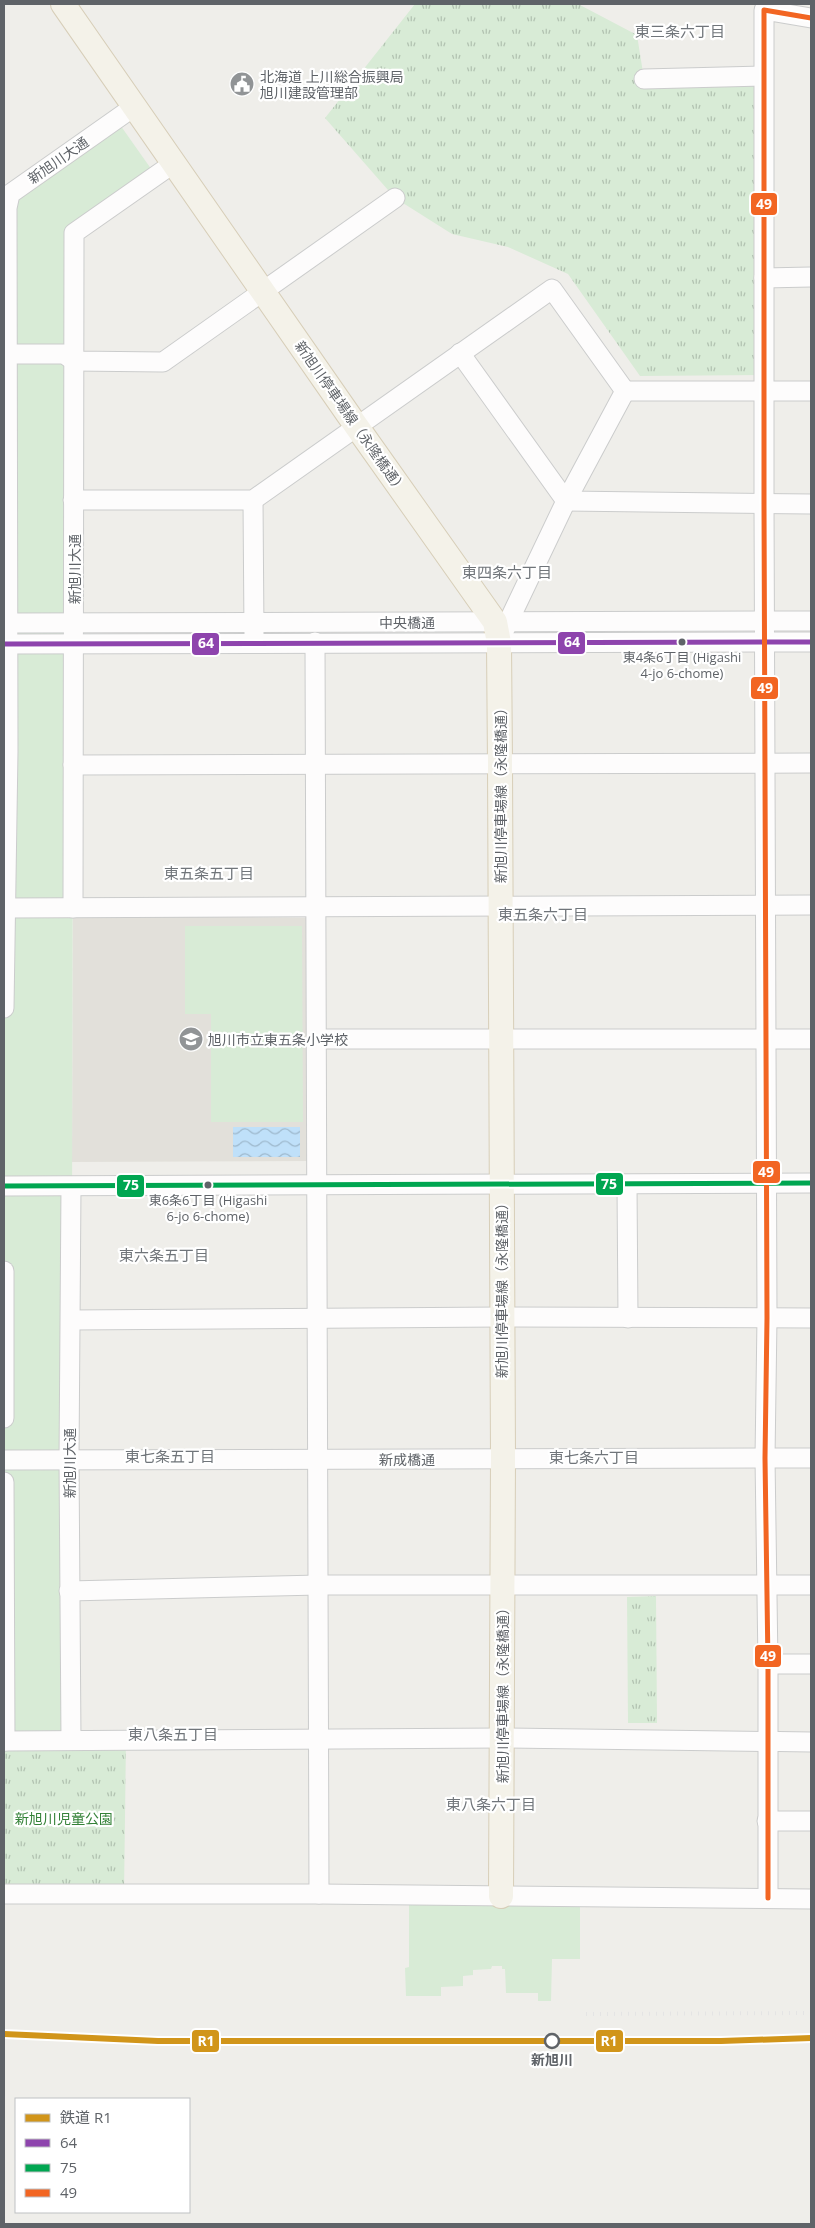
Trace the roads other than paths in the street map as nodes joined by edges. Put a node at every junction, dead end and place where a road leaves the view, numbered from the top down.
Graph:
1 (62, 4) edge
2 (811, 18) edge
3 (763, 76) junction
4 (644, 79) dead end
5 (135, 106) junction
6 (174, 162) junction
7 (6, 198) edge
8 (395, 198) dead end
9 (811, 277) edge
10 (764, 278) junction
11 (264, 292) junction
12 (460, 353) junction
13 (5, 354) edge
14 (74, 362) junction
15 (625, 391) junction
16 (764, 391) junction
17 (811, 391) edge
18 (357, 427) junction
19 (6, 498) edge
20 (73, 500) junction
21 (253, 500) junction
22 (566, 501) junction
23 (764, 504) junction
24 (811, 504) edge
25 (765, 621) junction
26 (811, 621) edge
27 (73, 622) junction
28 (254, 622) junction
29 (6, 623) edge
30 (500, 629) junction
31 (315, 642) junction
32 (765, 642) junction
33 (811, 642) edge
34 (254, 643) junction
35 (6, 644) edge
36 (73, 644) junction
37 (6, 751) edge
38 (765, 763) junction
39 (811, 763) edge
40 (315, 764) junction
41 (500, 764) junction
42 (73, 765) junction
43 (765, 905) junction
44 (811, 905) edge
45 (316, 907) junction
46 (500, 907) junction
47 (4, 908) edge
48 (73, 908) junction
49 (4, 1008) edge
50 (316, 1039) junction
51 (500, 1039) junction
52 (766, 1039) junction
53 (811, 1039) edge
54 (766, 1183) junction
55 (811, 1184) edge
56 (318, 1185) junction
57 (627, 1185) junction
58 (4, 1186) edge
59 (501, 1186) junction
60 (71, 1187) junction
61 (4, 1271) edge
62 (502, 1316) junction
63 (628, 1318) junction
64 (767, 1318) junction
65 (811, 1318) edge
66 (318, 1319) junction
67 (71, 1320) junction
68 (4, 1323) edge
69 (4, 1418) edge
70 (765, 1458) junction
71 (811, 1458) edge
72 (318, 1459) junction
73 (503, 1459) junction
74 (4, 1460) edge
75 (69, 1460) junction
76 (4, 1482) edge
77 (502, 1585) junction
78 (767, 1585) junction
79 (811, 1585) edge
80 (318, 1586) junction
81 (4, 1587) edge
82 (69, 1591) junction
83 (768, 1664) junction
84 (811, 1664) edge
85 (502, 1738) junction
86 (71, 1740) junction
87 (318, 1740) junction
88 (4, 1741) edge
89 (767, 1742) junction
90 (811, 1742) edge
91 (767, 1821) junction
92 (811, 1821) edge
93 (4, 1894) edge
94 (319, 1894) junction
95 (501, 1896) junction
96 (768, 1898) junction
97 (811, 1898) edge

1 - 5 main road, 新旭川停車場線（永隆橋通）
2 - 3 street
3 - 4 street
3 - 10 street
5 - 6 main road, 新旭川停車場線（永隆橋通）
5 - 7 street, 新旭川大通
6 - 11 main road, 新旭川停車場線（永隆橋通）
6 - 14 street, 新旭川大通
7 - 13 street, 新旭川大通
8 - 11 street
9 - 10 street
10 - 16 street
11 - 14 street
11 - 18 main road, 新旭川停車場線（永隆橋通）
12 - 15 street
12 - 18 street
12 - 22 street
13 - 14 street
13 - 19 street, 新旭川大通
14 - 20 street, 新旭川大通
15 - 16 street
15 - 22 street
16 - 17 street
16 - 23 street
18 - 21 street
18 - 30 main road, 新旭川停車場線（永隆橋通）
19 - 29 street, 新旭川大通
20 - 21 street
20 - 27 street, 新旭川大通
21 - 28 street
22 - 23 street
22 - 30 street
23 - 24 street
23 - 25 street
25 - 26 street, 中央橋通
25 - 30 street, 中央橋通
25 - 32 street
27 - 28 street, 中央橋通
27 - 29 street, 中央橋通
27 - 36 street, 新旭川大通
28 - 30 street, 中央橋通
28 - 34 street
29 - 35 street, 新旭川大通
30 - 31 street, 中央橋通
30 - 32 street, 中央橋通
30 - 41 main road, 新旭川停車場線（永隆橋通）
31 - 34 street, 中央橋通
31 - 40 street
32 - 33 street, 中央橋通
32 - 38 street
34 - 36 street, 中央橋通
35 - 36 street, 中央橋通
35 - 37 street, 新旭川大通
36 - 42 street, 新旭川大通
37 - 47 street, 新旭川大通
38 - 39 street
38 - 41 street
38 - 43 street
40 - 41 street
40 - 42 street
40 - 45 street
41 - 46 main road, 新旭川停車場線（永隆橋通）
42 - 48 street, 新旭川大通
43 - 44 street
43 - 46 street
43 - 52 street
45 - 46 street
45 - 48 street
45 - 50 street
46 - 51 main road, 新旭川停車場線（永隆橋通）
47 - 48 street
47 - 49 street, 新旭川大通
50 - 51 street
50 - 56 street
51 - 52 street
51 - 59 main road, 新旭川停車場線（永隆橋通）
52 - 53 street
52 - 54 street
54 - 55 street
54 - 57 street
54 - 64 street
56 - 59 street
56 - 60 street
56 - 66 street
57 - 59 street
57 - 63 street
58 - 60 street
59 - 62 main road, 新旭川停車場線（永隆橋通）
60 - 67 street, 新旭川大通
61 - 68 street
62 - 63 street
62 - 66 street
62 - 73 main road, 新旭川停車場線（永隆橋通）
63 - 64 street
64 - 65 street
64 - 70 street
66 - 67 street
66 - 72 street
67 - 75 street, 新旭川大通
68 - 69 street
70 - 71 street, 新成橋通
70 - 73 street, 新成橋通
70 - 78 street
72 - 73 street, 新成橋通
72 - 75 street, 新成橋通
72 - 80 street
73 - 77 main road, 新旭川停車場線（永隆橋通）
74 - 75 street, 新成橋通
75 - 82 street, 新旭川大通
76 - 81 street
77 - 78 street
77 - 80 street
77 - 85 main road, 新旭川停車場線（永隆橋通）
78 - 79 street
78 - 83 street
80 - 82 street
80 - 87 street
81 - 88 street
82 - 86 street, 新旭川大通
83 - 84 street
83 - 89 street
85 - 87 street
85 - 89 street
85 - 95 main road, 新旭川停車場線（永隆橋通）
86 - 87 street
86 - 88 street
87 - 94 street
89 - 90 street
89 - 91 street
91 - 92 street
91 - 96 street
93 - 94 street
94 - 95 street
95 - 96 street
96 - 97 street

